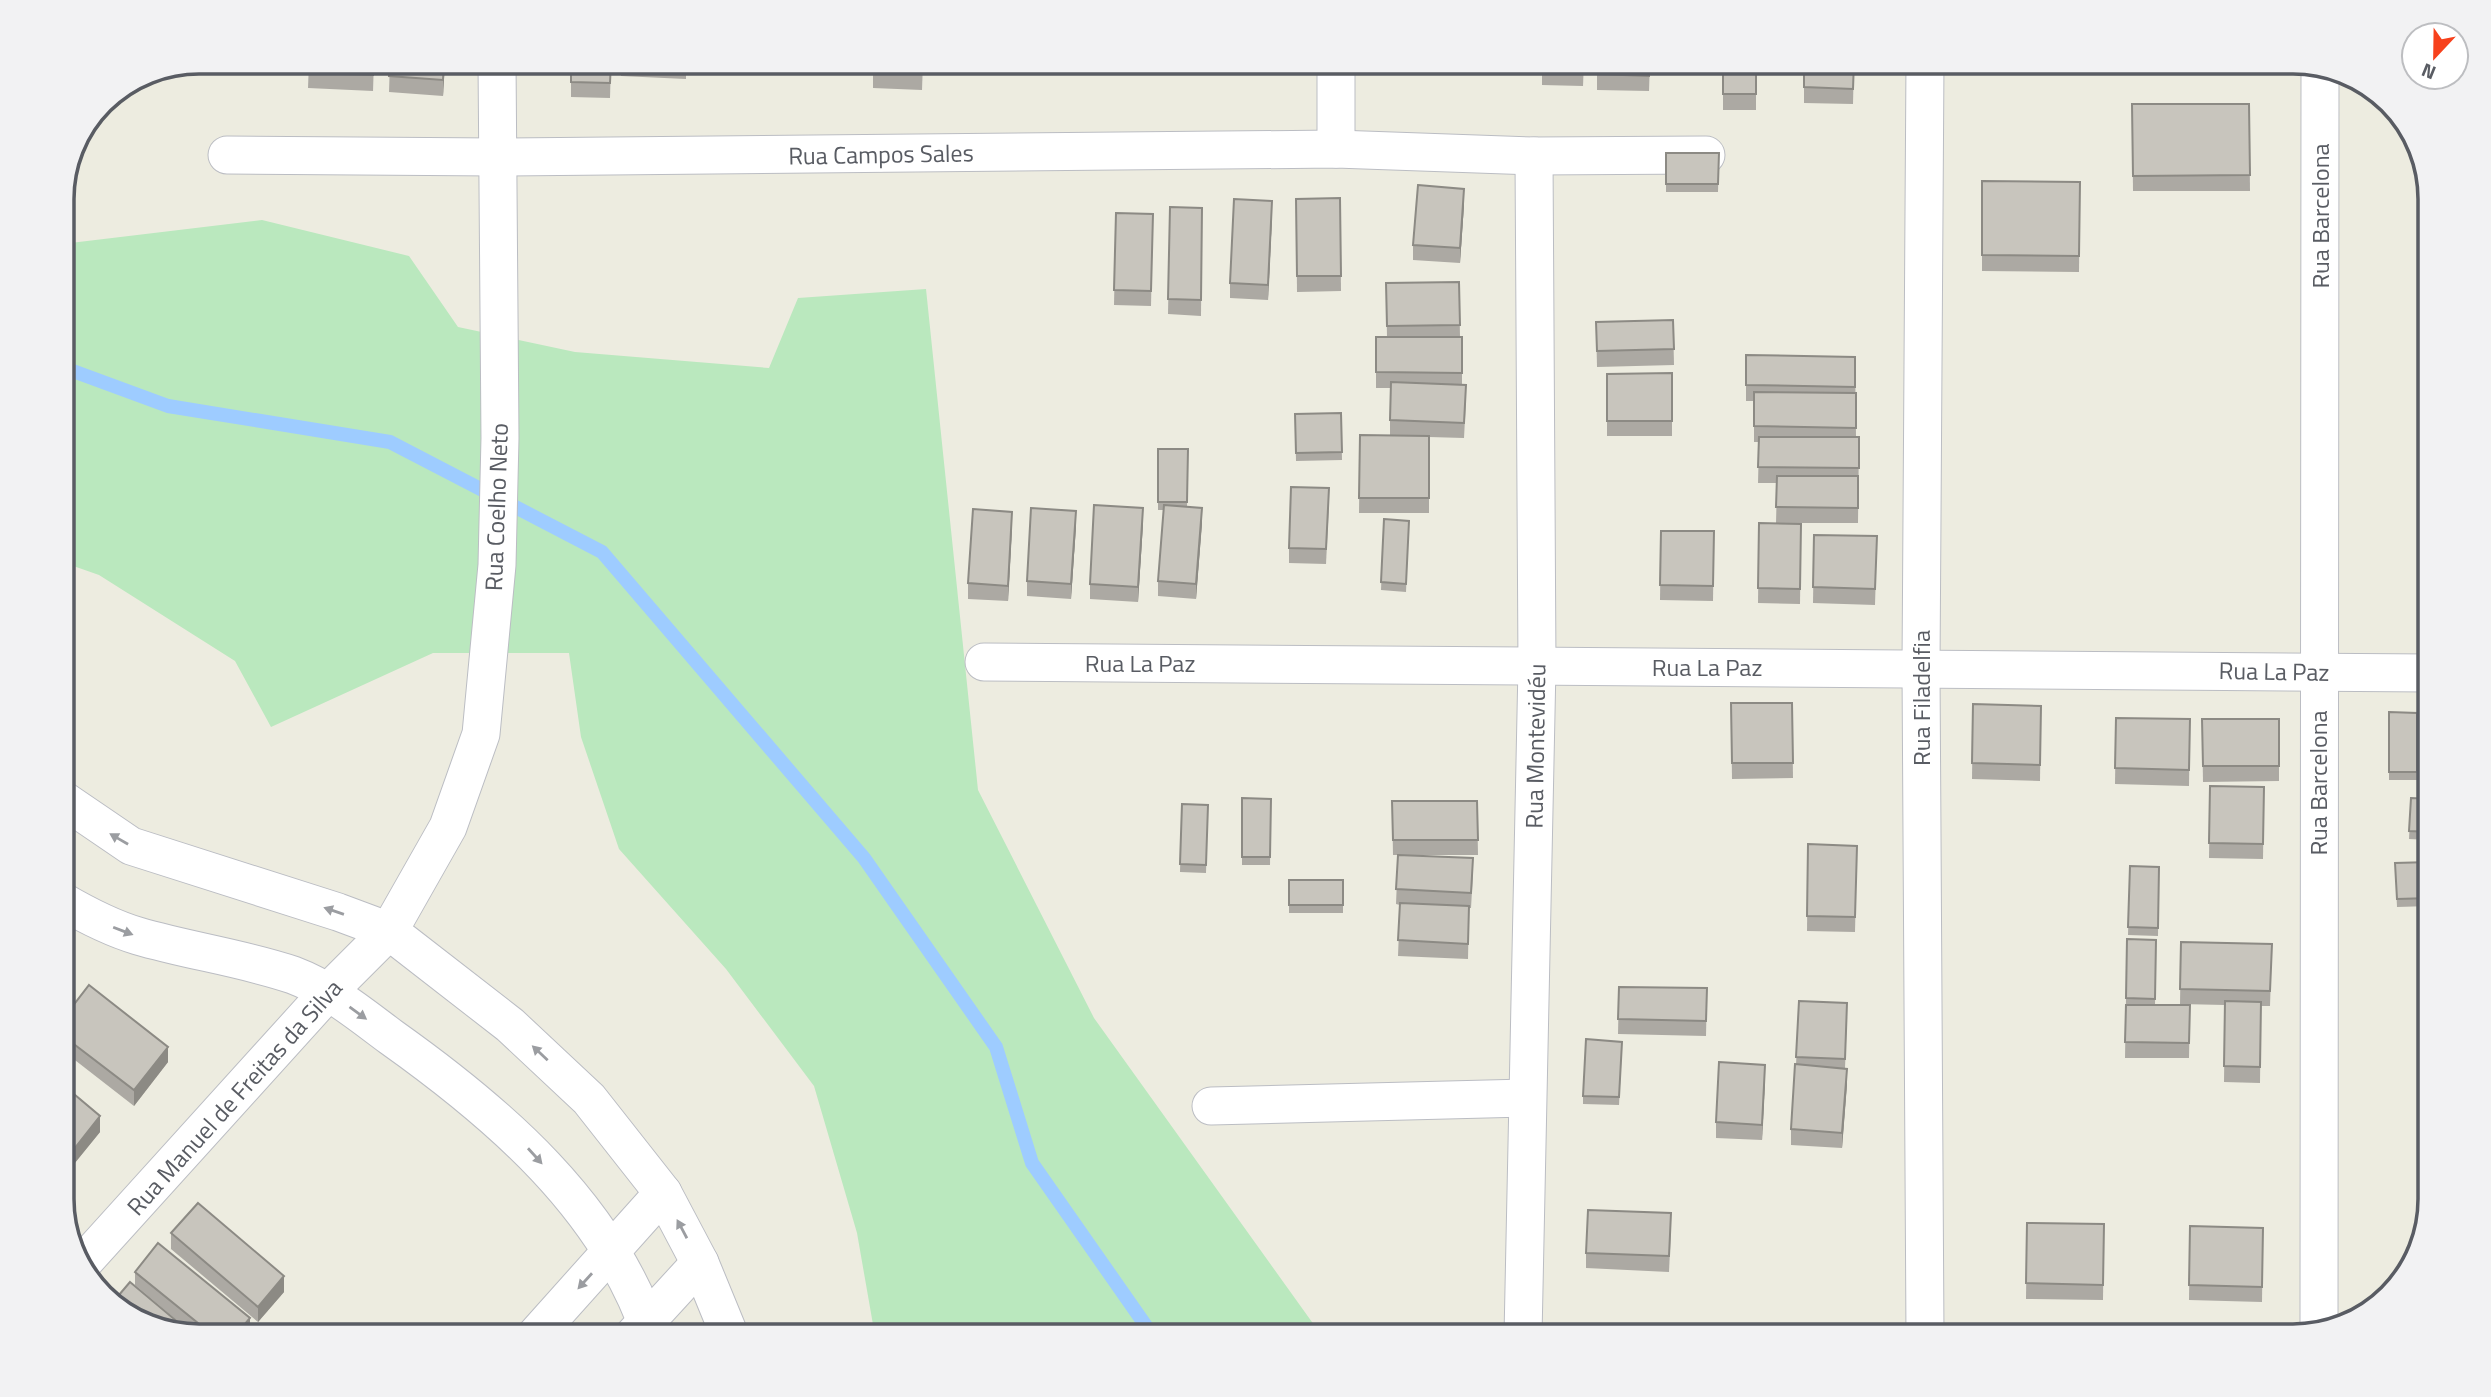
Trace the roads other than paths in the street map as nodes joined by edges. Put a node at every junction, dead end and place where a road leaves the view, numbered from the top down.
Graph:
1 (498, 74) edge
2 (1336, 74) edge
3 (1925, 74) edge
4 (2320, 77) edge
5 (1336, 149) junction
6 (227, 155) dead end
7 (1706, 155) edge
8 (1534, 156) junction
9 (496, 157) junction
10 (984, 662) dead end
11 (1537, 666) junction
12 (1921, 668) junction
13 (2318, 672) junction
14 (2417, 673) edge
15 (74, 807) edge
16 (74, 908) edge
17 (388, 932) junction
18 (328, 991) junction
19 (1527, 1098) junction
20 (1211, 1106) dead end
21 (663, 1193) junction
22 (613, 1250) junction
23 (88, 1257) edge
24 (700, 1263) junction
25 (2319, 1320) edge
26 (546, 1324) edge
27 (640, 1324) edge
28 (649, 1324) edge
29 (725, 1324) edge
30 (1523, 1324) edge
31 (1925, 1324) edge

1 - 9 street, Rua Coelho Neto
2 - 5 street
3 - 12 street, Rua Filadelfia
4 - 13 street, Rua Barcelona
5 - 8 street, Rua Campos Sales
5 - 9 street, Rua Campos Sales
6 - 9 street, Rua Campos Sales
7 - 8 street, Rua Campos Sales
8 - 11 street, Rua Montevidéu
9 - 17 street, Rua Coelho Neto
10 - 11 street, Rua La Paz
11 - 12 street, Rua La Paz
11 - 19 street, Rua Montevidéu
12 - 13 street, Rua La Paz
12 - 31 street, Rua Filadelfia
13 - 14 street, Rua La Paz
13 - 25 street, Rua Barcelona
17 -> 15 street
16 -> 18 street
17 - 18 street, Rua Manuel de Freitas da Silva
21 -> 17 street
18 -> 22 street
18 - 23 street, Rua Manuel de Freitas da Silva
19 - 20 street
19 - 30 street, Rua Montevidéu
21 - 22 street
24 -> 21 street
22 -> 26 street
22 - 27 street
24 - 28 street
24 - 29 street

